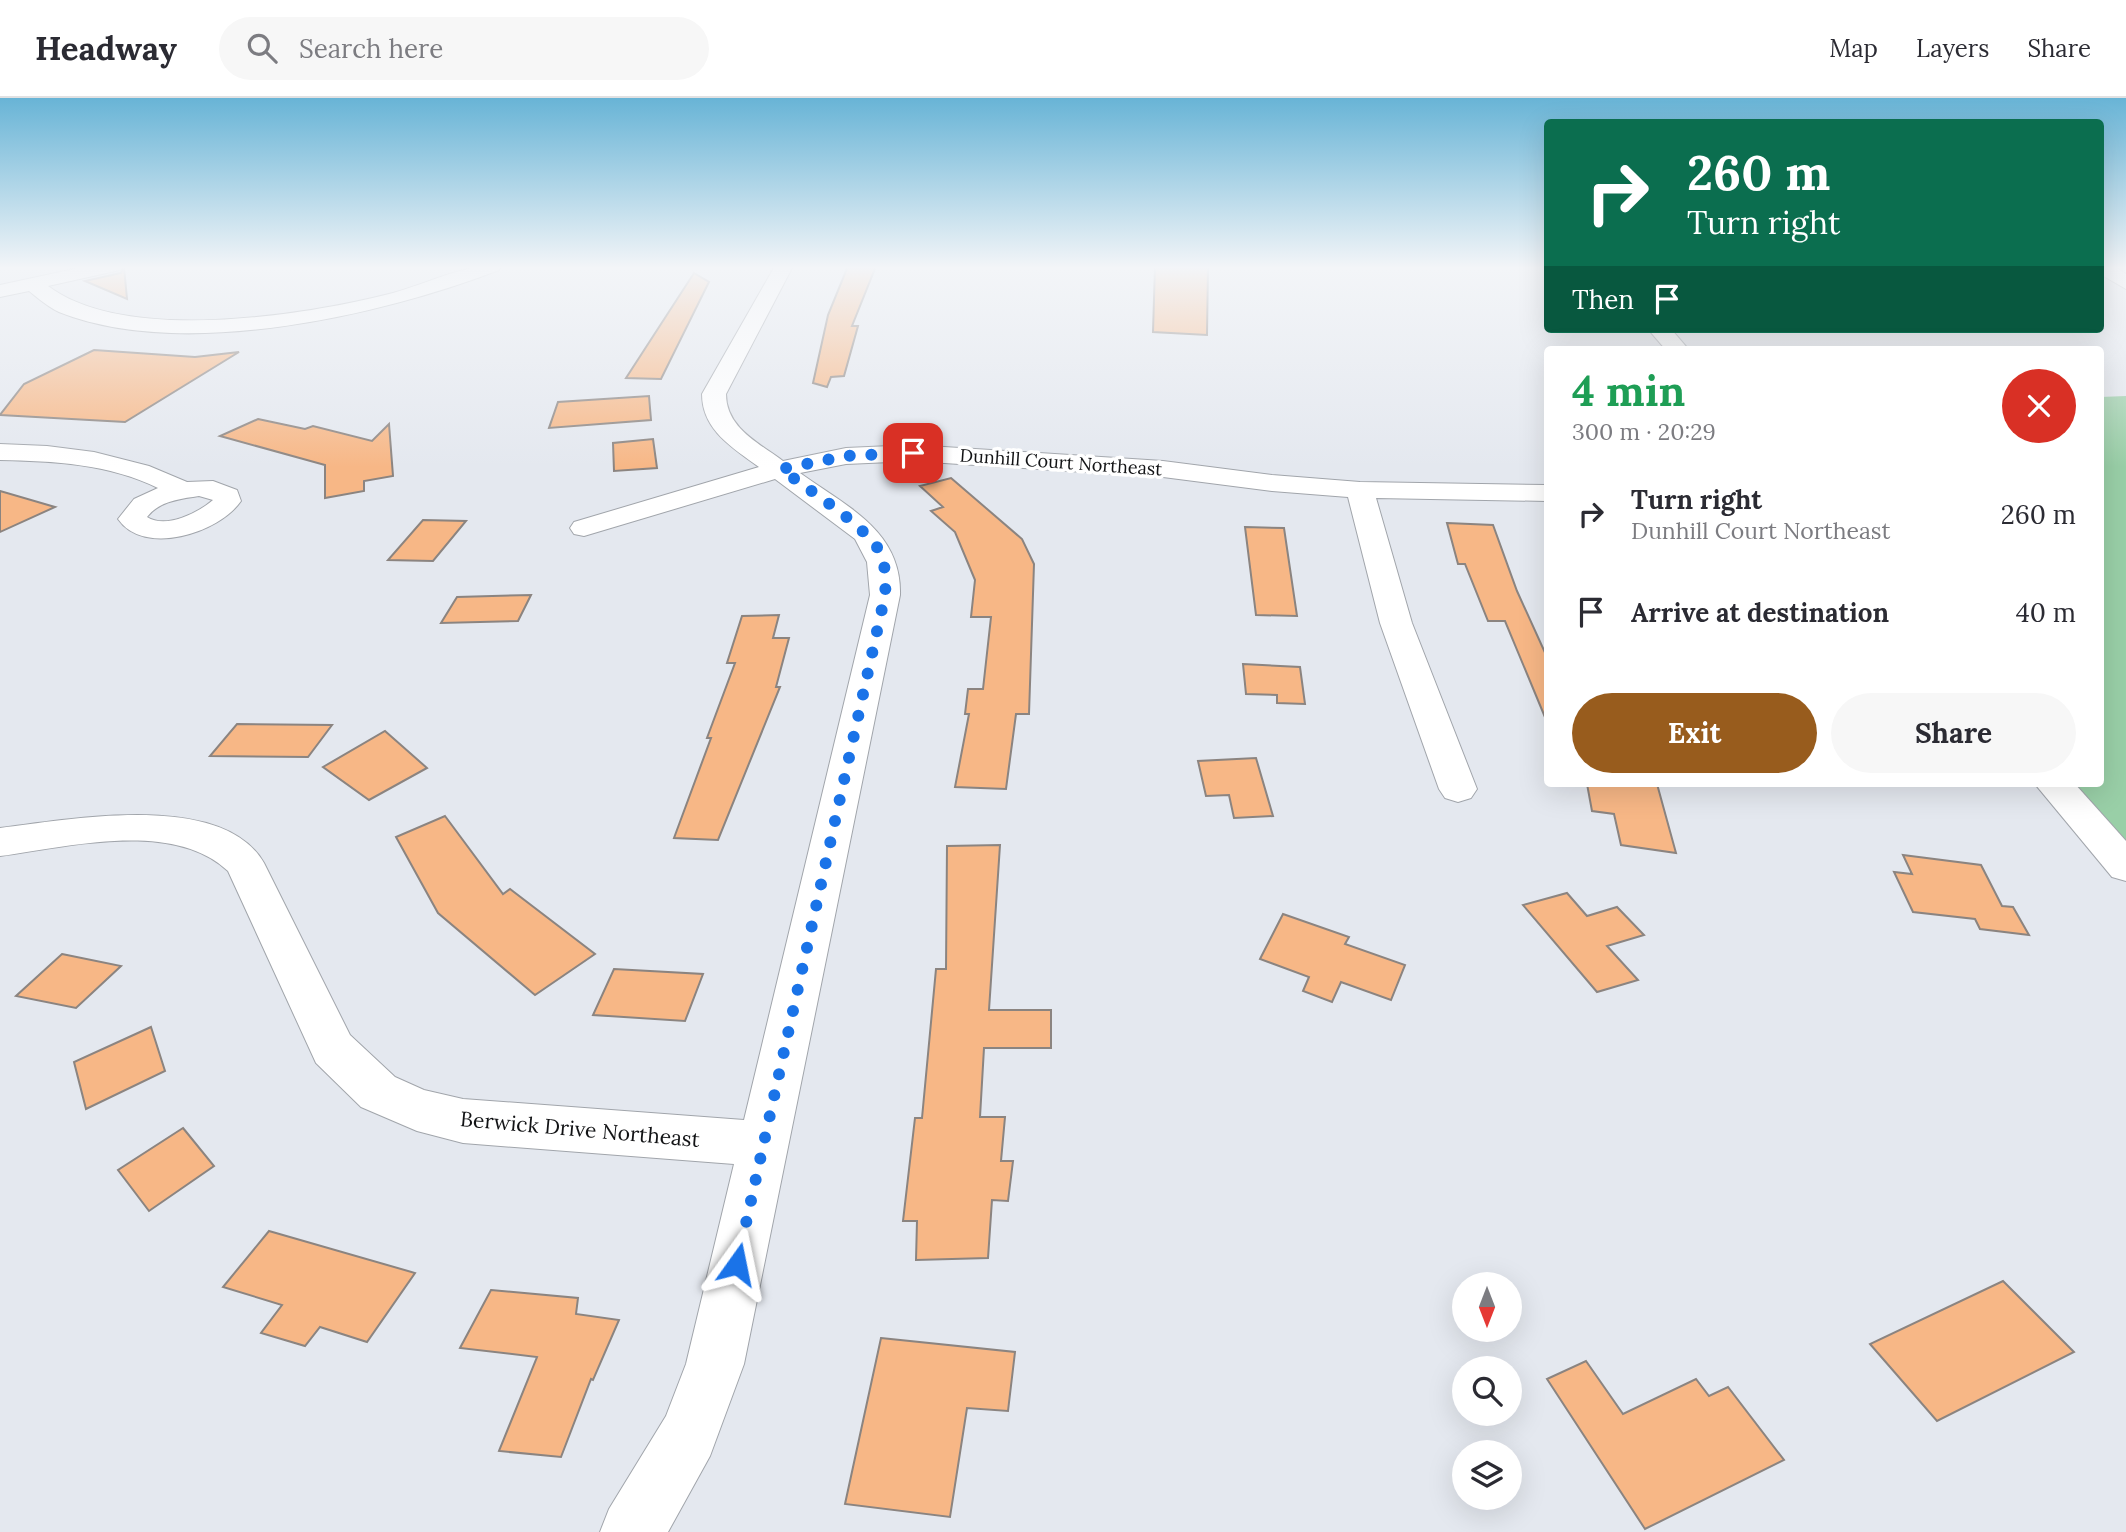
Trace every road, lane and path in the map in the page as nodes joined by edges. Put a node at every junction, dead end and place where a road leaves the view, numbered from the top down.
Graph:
1 (747, 333) edge
2 (1663, 333) edge
3 (1674, 346) edge
4 (0, 452) edge
5 (781, 469) junction
6 (183, 490) dead end
7 (1360, 490) junction
8 (1544, 493) edge
9 (584, 528) dead end
10 (2057, 787) edge
11 (1458, 789) dead end
12 (0, 842) edge
13 (2126, 867) edge
14 (763, 1144) junction
15 (632, 1532) edge

1 - 5 street
2 - 3 street
4 - 6 street
5 - 7 street, Dunhill Court Northeast
5 - 9 street, Dunhill Court Northeast
5 - 14 street
7 - 8 street, Dunhill Court Northeast
7 - 11 street
10 - 13 street
12 - 14 street, Berwick Drive Northeast
14 - 15 street

